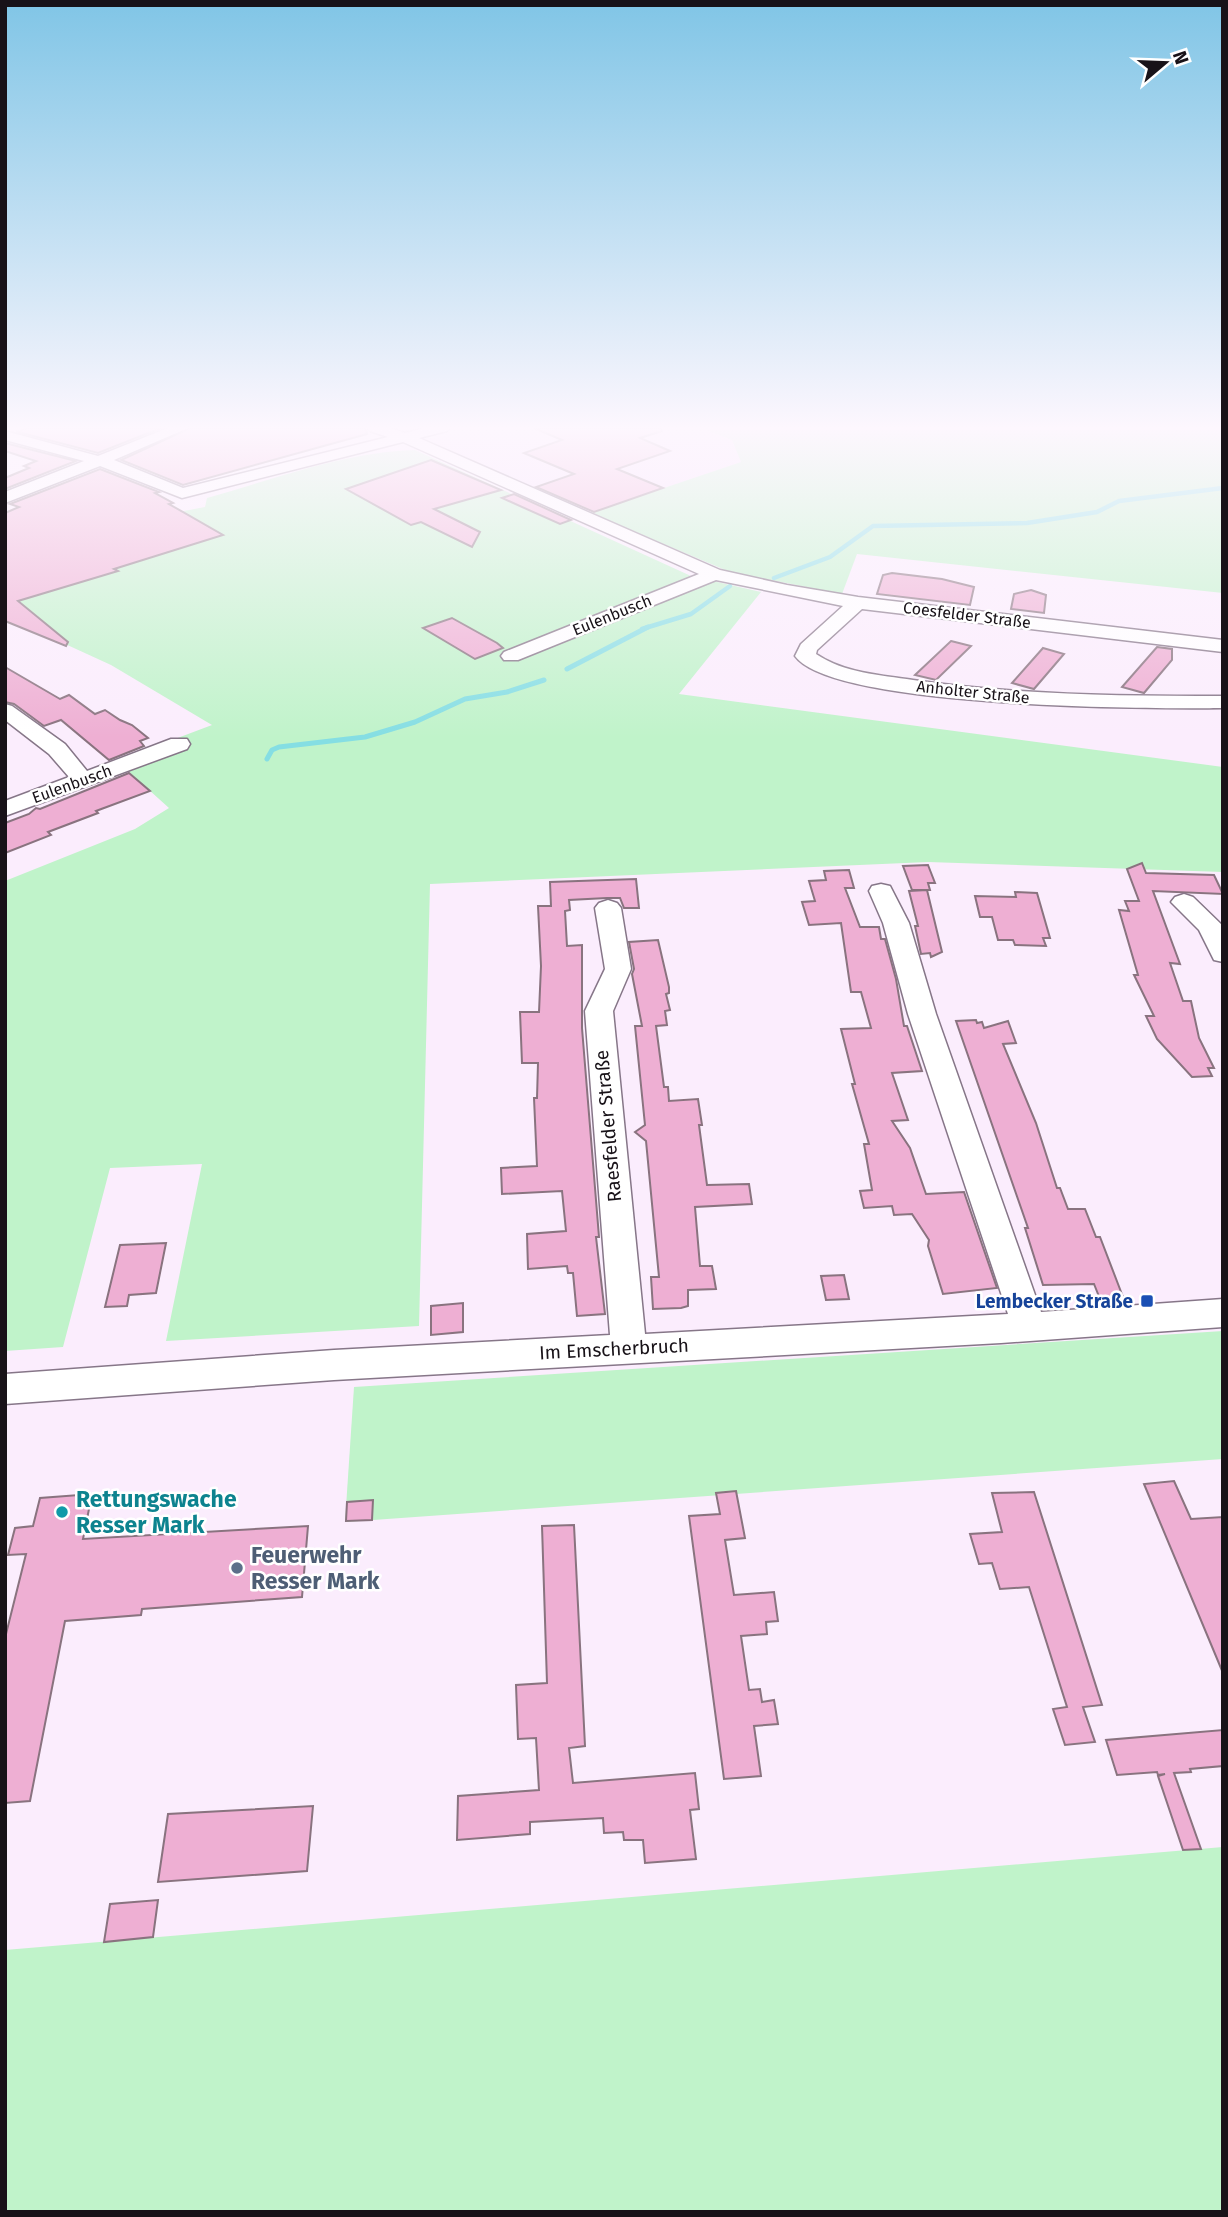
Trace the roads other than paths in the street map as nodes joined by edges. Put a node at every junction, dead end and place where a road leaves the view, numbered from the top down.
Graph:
1 (619, 531) edge
2 (714, 573) junction
3 (858, 603) junction
4 (1220, 650) edge
5 (511, 656) dead end
6 (1223, 702) edge
7 (5, 710) edge
8 (179, 744) dead end
9 (83, 780) junction
10 (5, 809) edge
11 (881, 891) dead end
12 (1184, 902) dead end
13 (608, 908) dead end
14 (1223, 954) edge
15 (1223, 1313) edge
16 (1029, 1326) junction
17 (629, 1348) junction
18 (5, 1389) edge

1 - 2 street, Coesfelder Straße
2 - 3 street, Coesfelder Straße
2 - 5 street, Eulenbusch
3 - 4 street, Coesfelder Straße
3 - 6 street, Anholter Straße
7 - 9 street
8 - 9 street, Eulenbusch
9 - 10 street, Eulenbusch
11 - 16 street
12 - 14 street
13 - 17 street, Raesfelder Straße
15 - 16 street, Im Emscherbruch
16 - 17 street, Im Emscherbruch
17 - 18 street, Im Emscherbruch

